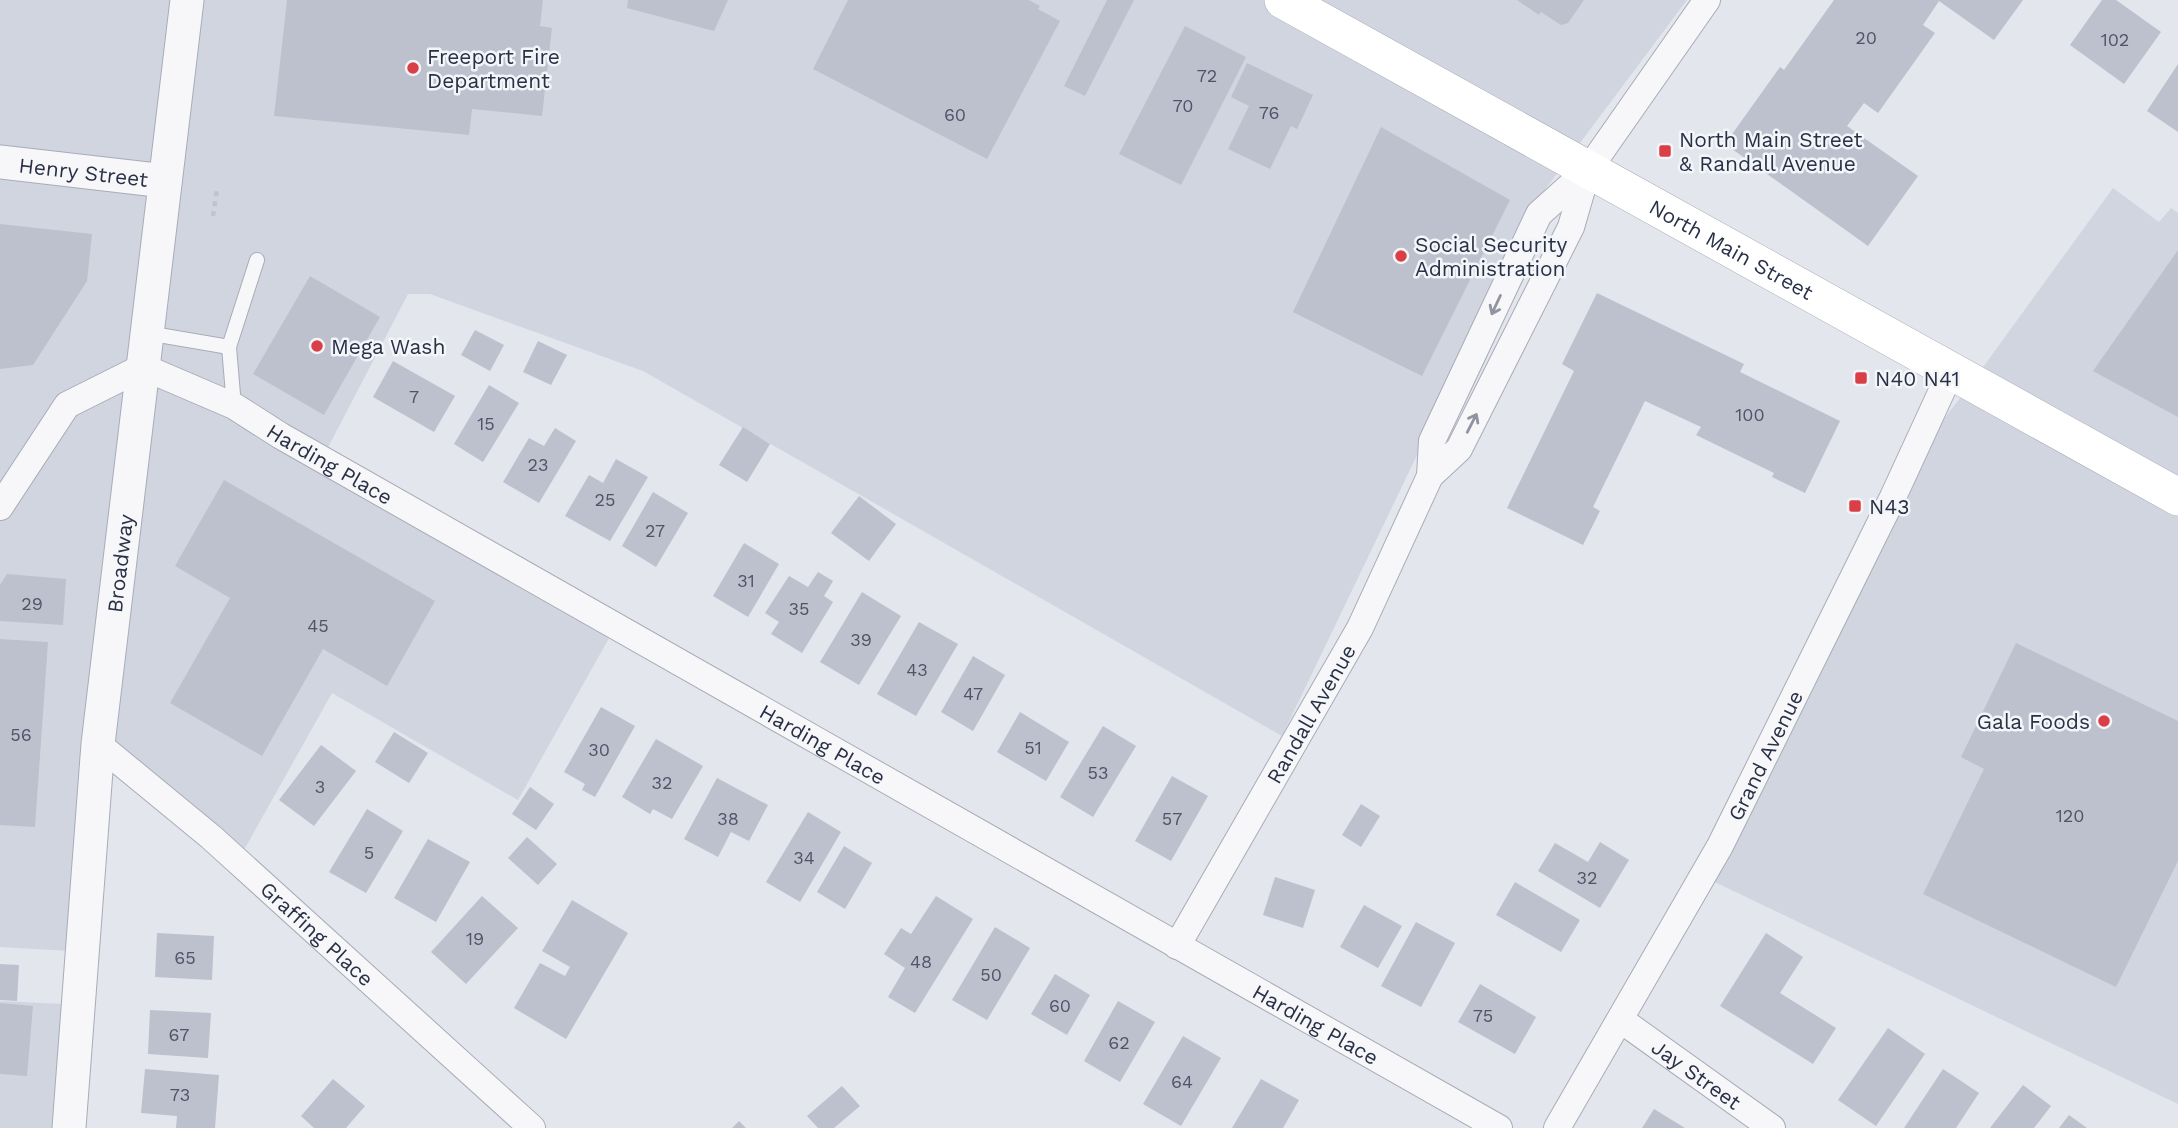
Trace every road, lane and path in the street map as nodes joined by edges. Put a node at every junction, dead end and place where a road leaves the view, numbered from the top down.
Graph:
1 (187, 0) edge
2 (1283, 0) edge
3 (1707, 0) edge
4 (0, 162) edge
5 (1588, 170) junction
6 (165, 181) junction
7 (217, 189) dead end
8 (213, 216) dead end
9 (257, 260) dead end
10 (147, 332) junction
11 (229, 347) junction
12 (143, 367) junction
13 (1951, 371) junction
14 (234, 406) junction
15 (2178, 497) edge
16 (0, 507) edge
17 (98, 744) junction
18 (1177, 946) junction
19 (1621, 1020) junction
20 (69, 1128) edge
21 (531, 1128) edge
22 (1499, 1128) edge
23 (1557, 1128) edge
24 (1772, 1128) edge

1 - 6 street, Broadway
2 - 5 main road, North Main Street
3 - 5 street, Randall Avenue
4 - 6 street, Henry Street
5 - 13 main road, North Main Street
5 - 18 street, Randall Avenue
6 - 10 street, Broadway
7 - 8 path
9 - 11 lane
10 - 11 lane
10 - 12 street, Broadway
11 - 14 lane
12 - 14 street, Harding Place
12 - 16 street
12 - 17 street, Broadway
13 - 15 main road, North Main Street
13 - 19 street, Grand Avenue
14 - 18 street, Harding Place
17 - 20 street, Broadway
17 - 21 street, Graffing Place
18 - 22 street, Harding Place
19 - 23 street, Grand Avenue
19 - 24 street, Jay Street

